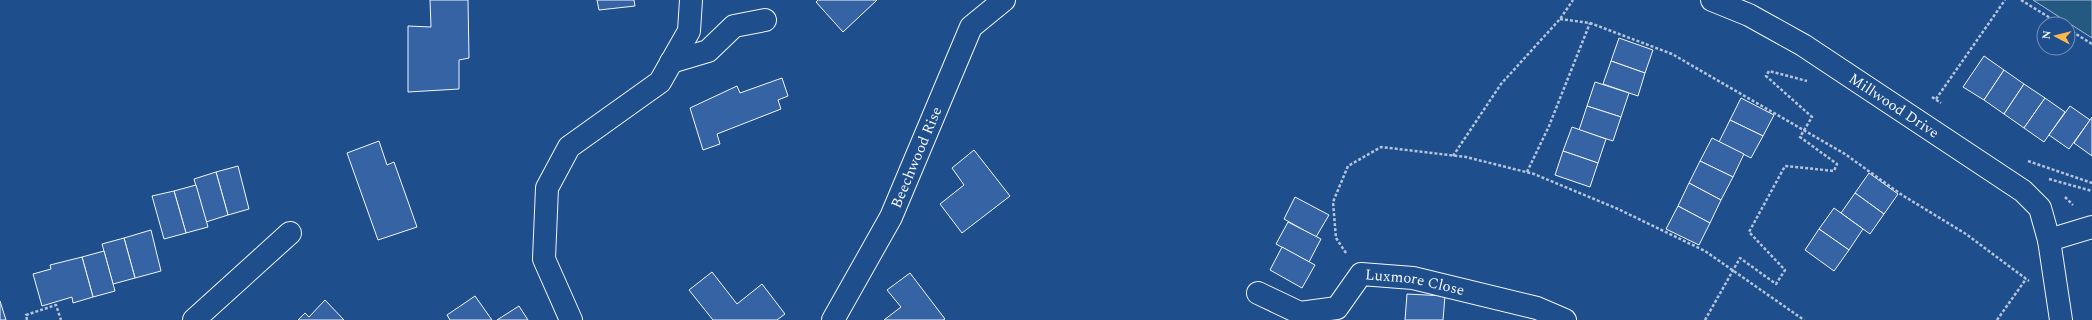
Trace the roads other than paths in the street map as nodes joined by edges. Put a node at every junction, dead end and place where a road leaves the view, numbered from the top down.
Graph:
1 (691, 0) edge
2 (1004, 0) edge
3 (1712, 0) edge
4 (765, 20) dead end
5 (671, 62) junction
6 (2086, 229) edge
7 (290, 233) dead end
8 (2049, 240) junction
9 (1258, 293) dead end
10 (194, 320) edge
11 (571, 320) edge
12 (833, 320) edge
13 (1565, 320) edge
14 (2060, 320) edge

1 - 5 street
2 - 12 street, Beechwood Rise
3 - 8 street, Millwood Drive
4 - 5 street
5 - 11 street
6 - 8 street
7 - 10 street
8 - 14 street, Millwood Drive
9 - 13 street, Luxmore Close

